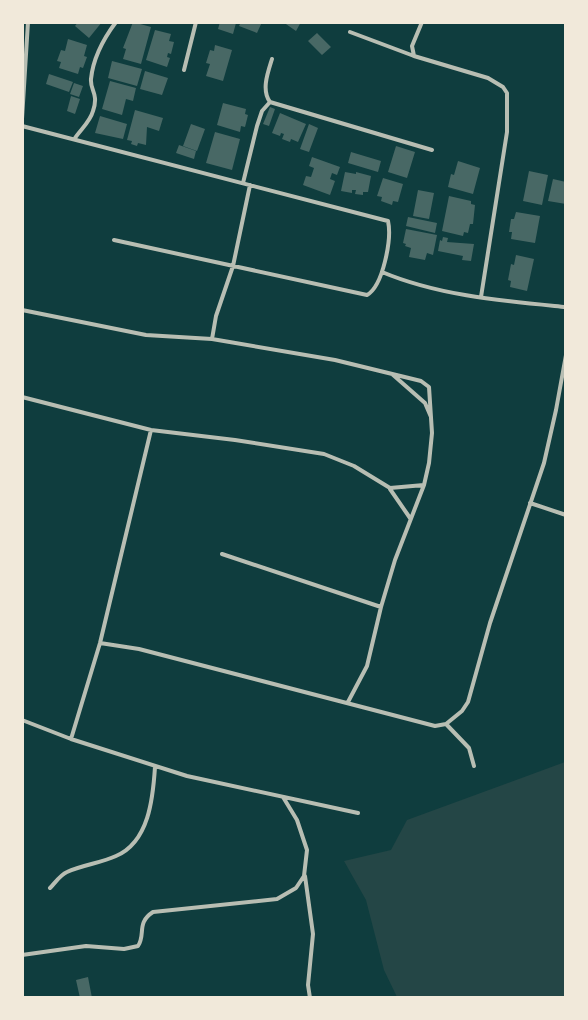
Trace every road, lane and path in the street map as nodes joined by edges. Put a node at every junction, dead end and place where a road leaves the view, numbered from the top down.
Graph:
1 (28, 22) edge
2 (116, 22) edge
3 (196, 22) edge
4 (422, 22) edge
5 (350, 32) dead end
6 (414, 56) junction
7 (272, 59) dead end
8 (184, 70) dead end
9 (23, 102) edge
10 (270, 102) junction
11 (22, 119) edge
12 (22, 126) edge
13 (75, 138) junction
14 (432, 150) dead end
15 (243, 183) junction
16 (250, 185) junction
17 (114, 240) dead end
18 (233, 266) junction
19 (382, 272) junction
20 (481, 297) junction
21 (566, 307) edge
22 (22, 310) edge
23 (212, 339) junction
24 (566, 355) edge
25 (392, 373) junction
26 (22, 397) edge
27 (432, 420) junction
28 (151, 430) junction
29 (424, 485) junction
30 (390, 488) junction
31 (530, 503) junction
32 (566, 515) edge
33 (410, 518) junction
34 (222, 554) dead end
35 (381, 607) junction
36 (100, 643) junction
37 (348, 702) junction
38 (22, 720) edge
39 (446, 724) junction
40 (71, 739) junction
41 (474, 766) dead end
42 (155, 767) junction
43 (283, 797) junction
44 (358, 813) dead end
45 (304, 876) junction
46 (50, 888) dead end
47 (22, 955) edge
48 (310, 998) edge

1 - 9 street
2 - 13 street
3 - 8 street
4 - 6 street
5 - 6 street
6 - 20 street
7 - 10 street
9 - 11 street
10 - 14 street
10 - 15 street
12 - 13 street
13 - 15 street
15 - 16 street
16 - 18 street
16 - 19 street
17 - 18 street
18 - 19 street
18 - 23 street
19 - 20 street
20 - 21 street
22 - 23 street
23 - 25 street
24 - 31 street
25 - 27 street
25 - 27 street
26 - 28 street
27 - 29 street
28 - 30 street
28 - 36 street
29 - 30 street
29 - 33 street
30 - 33 street
31 - 32 street
31 - 39 street
33 - 35 street
34 - 35 street
35 - 37 street
36 - 37 street
36 - 40 street
37 - 39 street
38 - 40 street
39 - 41 street
40 - 42 street
42 - 43 street
42 - 46 street
43 - 44 street
43 - 45 street
45 - 47 street
45 - 48 street

